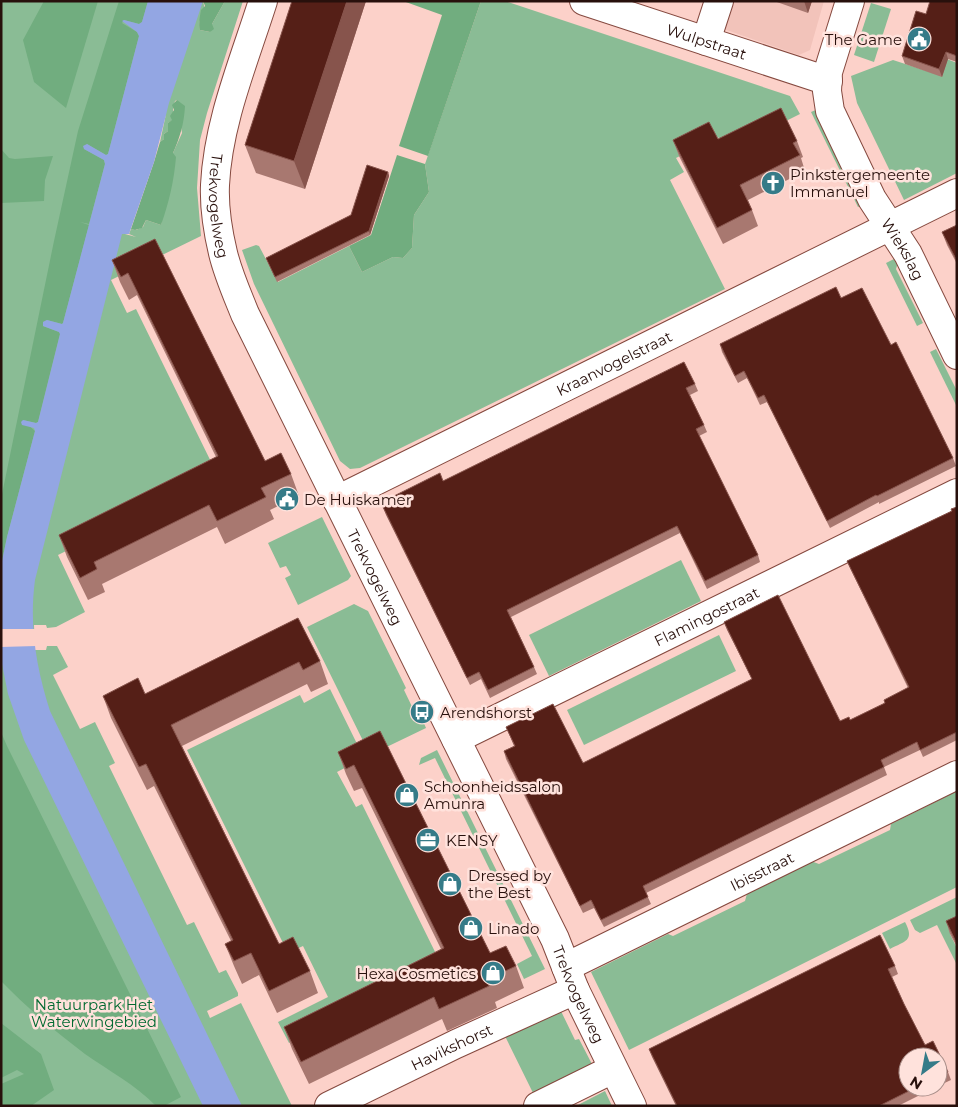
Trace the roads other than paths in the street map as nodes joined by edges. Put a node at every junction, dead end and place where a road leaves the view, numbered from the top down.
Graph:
1 (263, 1) edge
2 (584, 1) edge
3 (719, 1) edge
4 (850, 1) edge
5 (706, 41) junction
6 (828, 82) junction
7 (957, 193) edge
8 (890, 226) junction
9 (957, 354) edge
10 (957, 493) edge
11 (338, 500) junction
12 (456, 739) junction
13 (957, 775) edge
14 (570, 978) junction
15 (613, 1069) junction
16 (329, 1106) edge
17 (538, 1106) edge
18 (632, 1106) edge

1 - 11 street, Trekvogelweg
2 - 5 street, Wulpstraat
3 - 5 street
4 - 6 street, Wiekslag
5 - 6 street, Wulpstraat
6 - 8 street, Wiekslag
7 - 8 street, Kraanvogelstraat
8 - 9 street, Wiekslag
8 - 11 street, Kraanvogelstraat
10 - 12 street, Flamingostraat
11 - 12 street, Trekvogelweg
12 - 14 street, Trekvogelweg
13 - 14 street, Ibisstraat
14 - 15 street, Trekvogelweg
14 - 16 street, Havikshorst
15 - 17 street
15 - 18 street, Trekvogelweg

